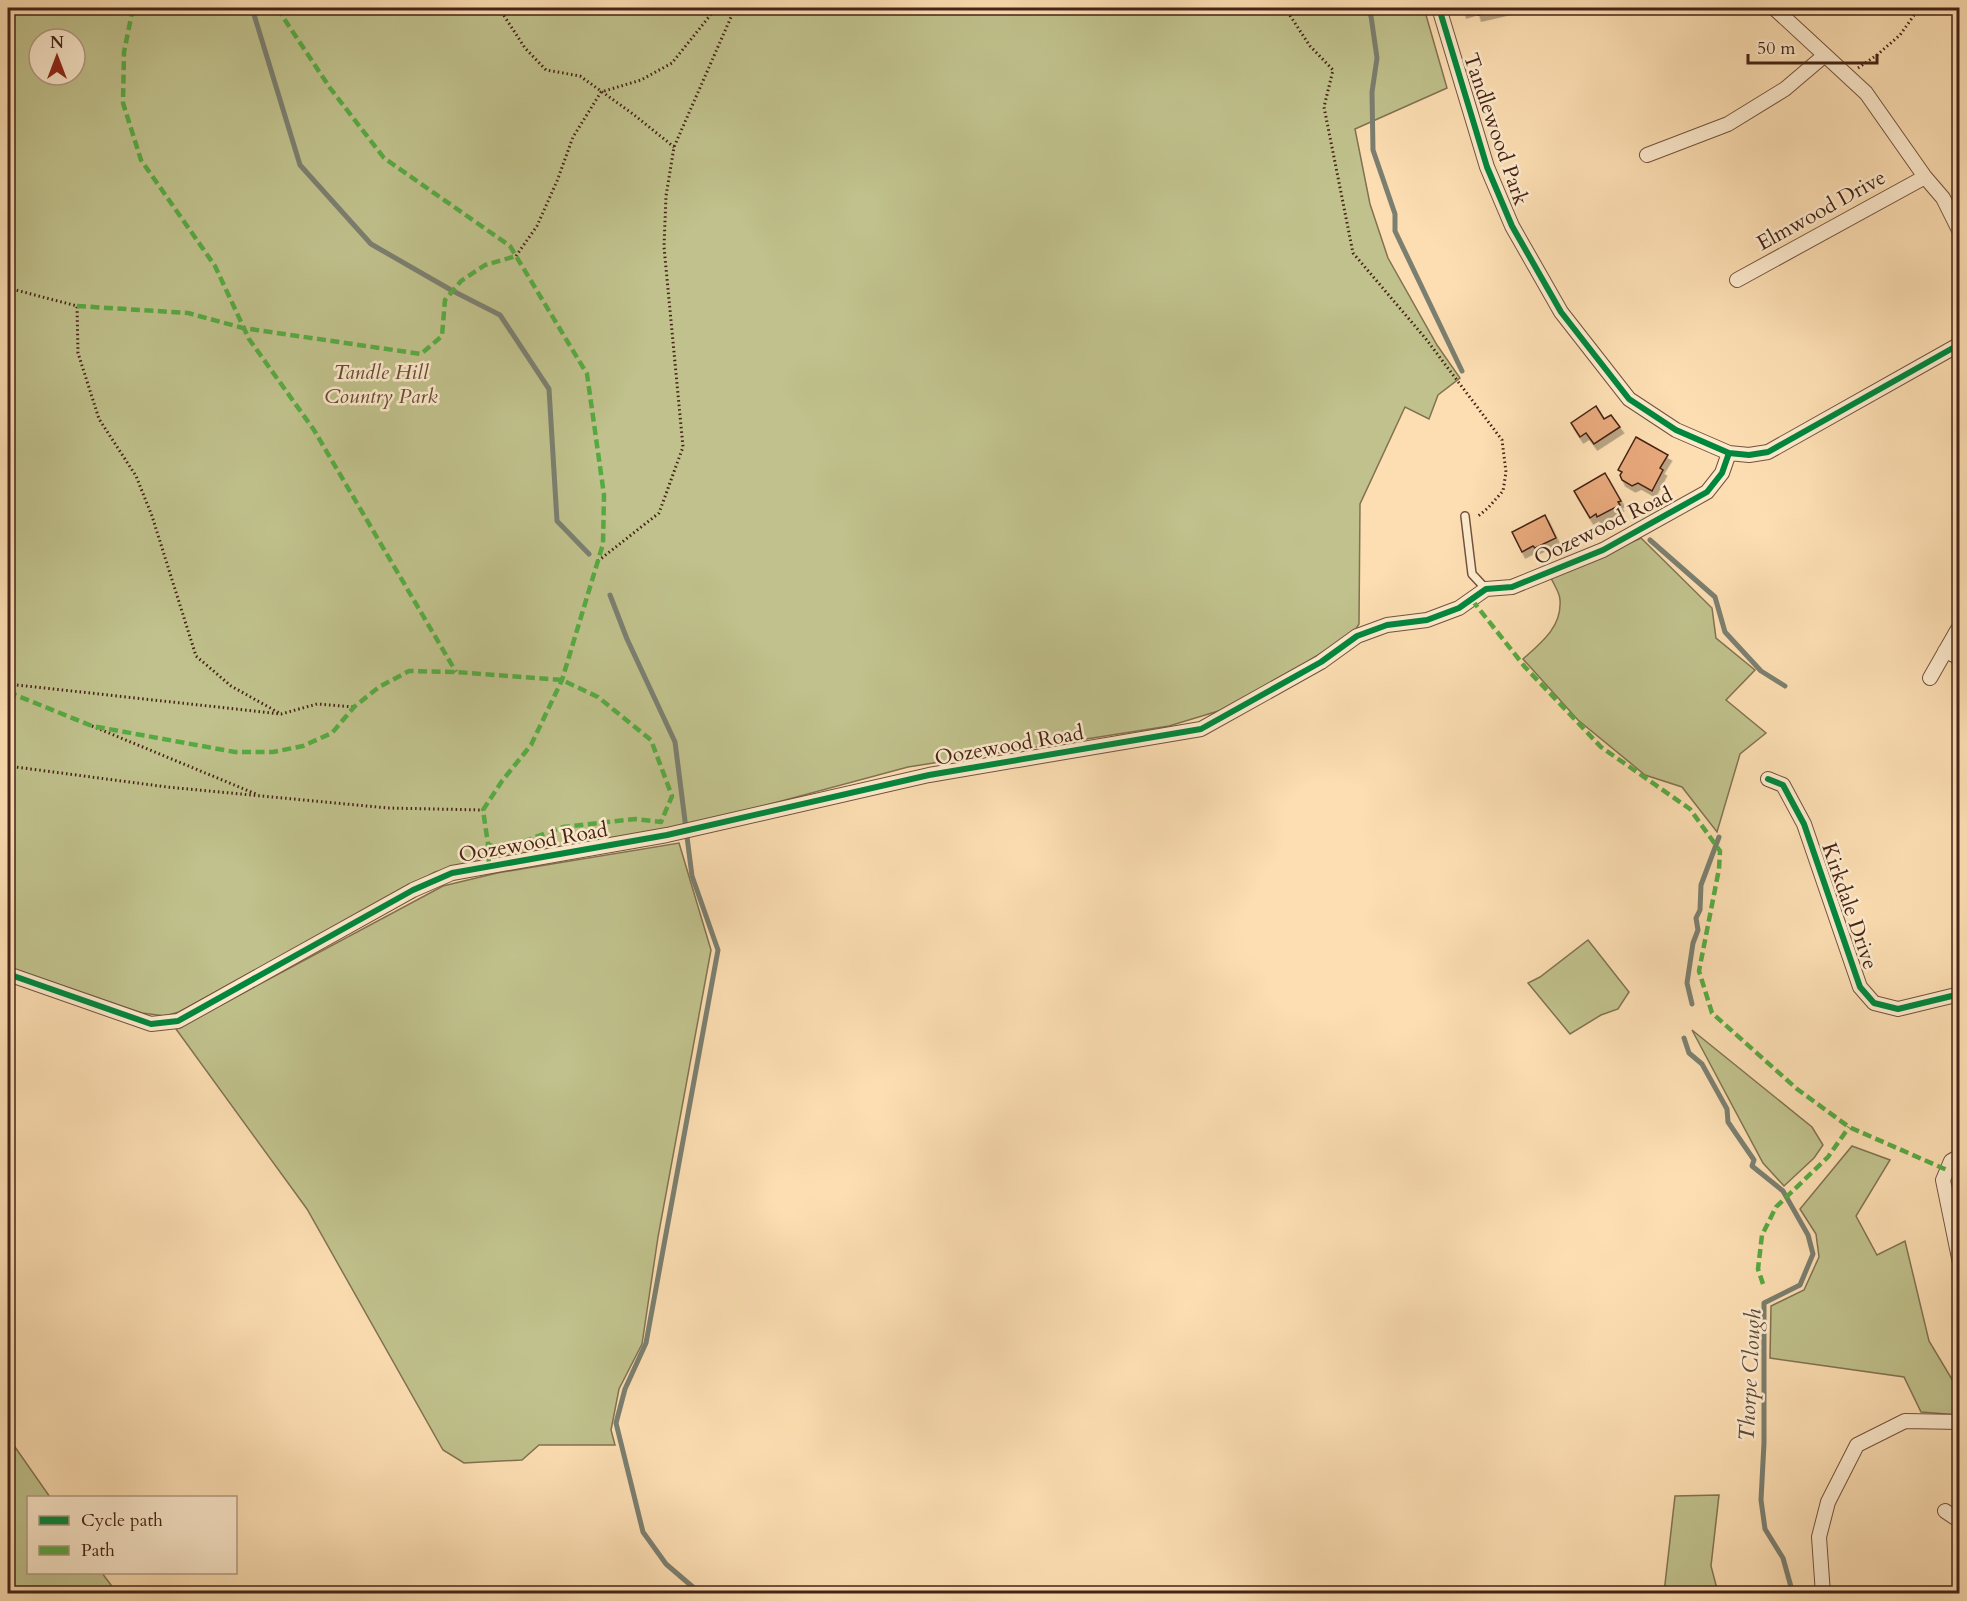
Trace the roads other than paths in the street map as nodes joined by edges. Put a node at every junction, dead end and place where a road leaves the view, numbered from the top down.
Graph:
1 (1439, 8) edge
2 (1774, 8) edge
3 (1825, 55) junction
4 (1647, 155) dead end
5 (1925, 177) junction
6 (1959, 232) edge
7 (1737, 280) dead end
8 (1959, 344) edge
9 (1729, 453) junction
10 (1465, 516) dead end
11 (1486, 589) junction
12 (1958, 628) edge
13 (1945, 651) junction
14 (1959, 661) edge
15 (1930, 678) dead end
16 (1768, 779) dead end
17 (8, 974) edge
18 (1959, 994) edge
19 (1959, 1156) edge
20 (1959, 1263) edge
21 (1959, 1422) edge
22 (1945, 1511) dead end
23 (1959, 1521) edge
24 (1823, 1593) edge

1 - 9 street, Tandlewood Park
2 - 3 street
3 - 4 street
3 - 5 street
5 - 6 street
5 - 7 street, Elmwood Drive
8 - 9 street
9 - 11 street, Oozewood Road
10 - 11 lane
11 - 17 street, Oozewood Road
12 - 13 street
13 - 14 street
13 - 15 street
16 - 18 street, Kirkdale Drive
19 - 20 street
21 - 24 street
22 - 23 street

